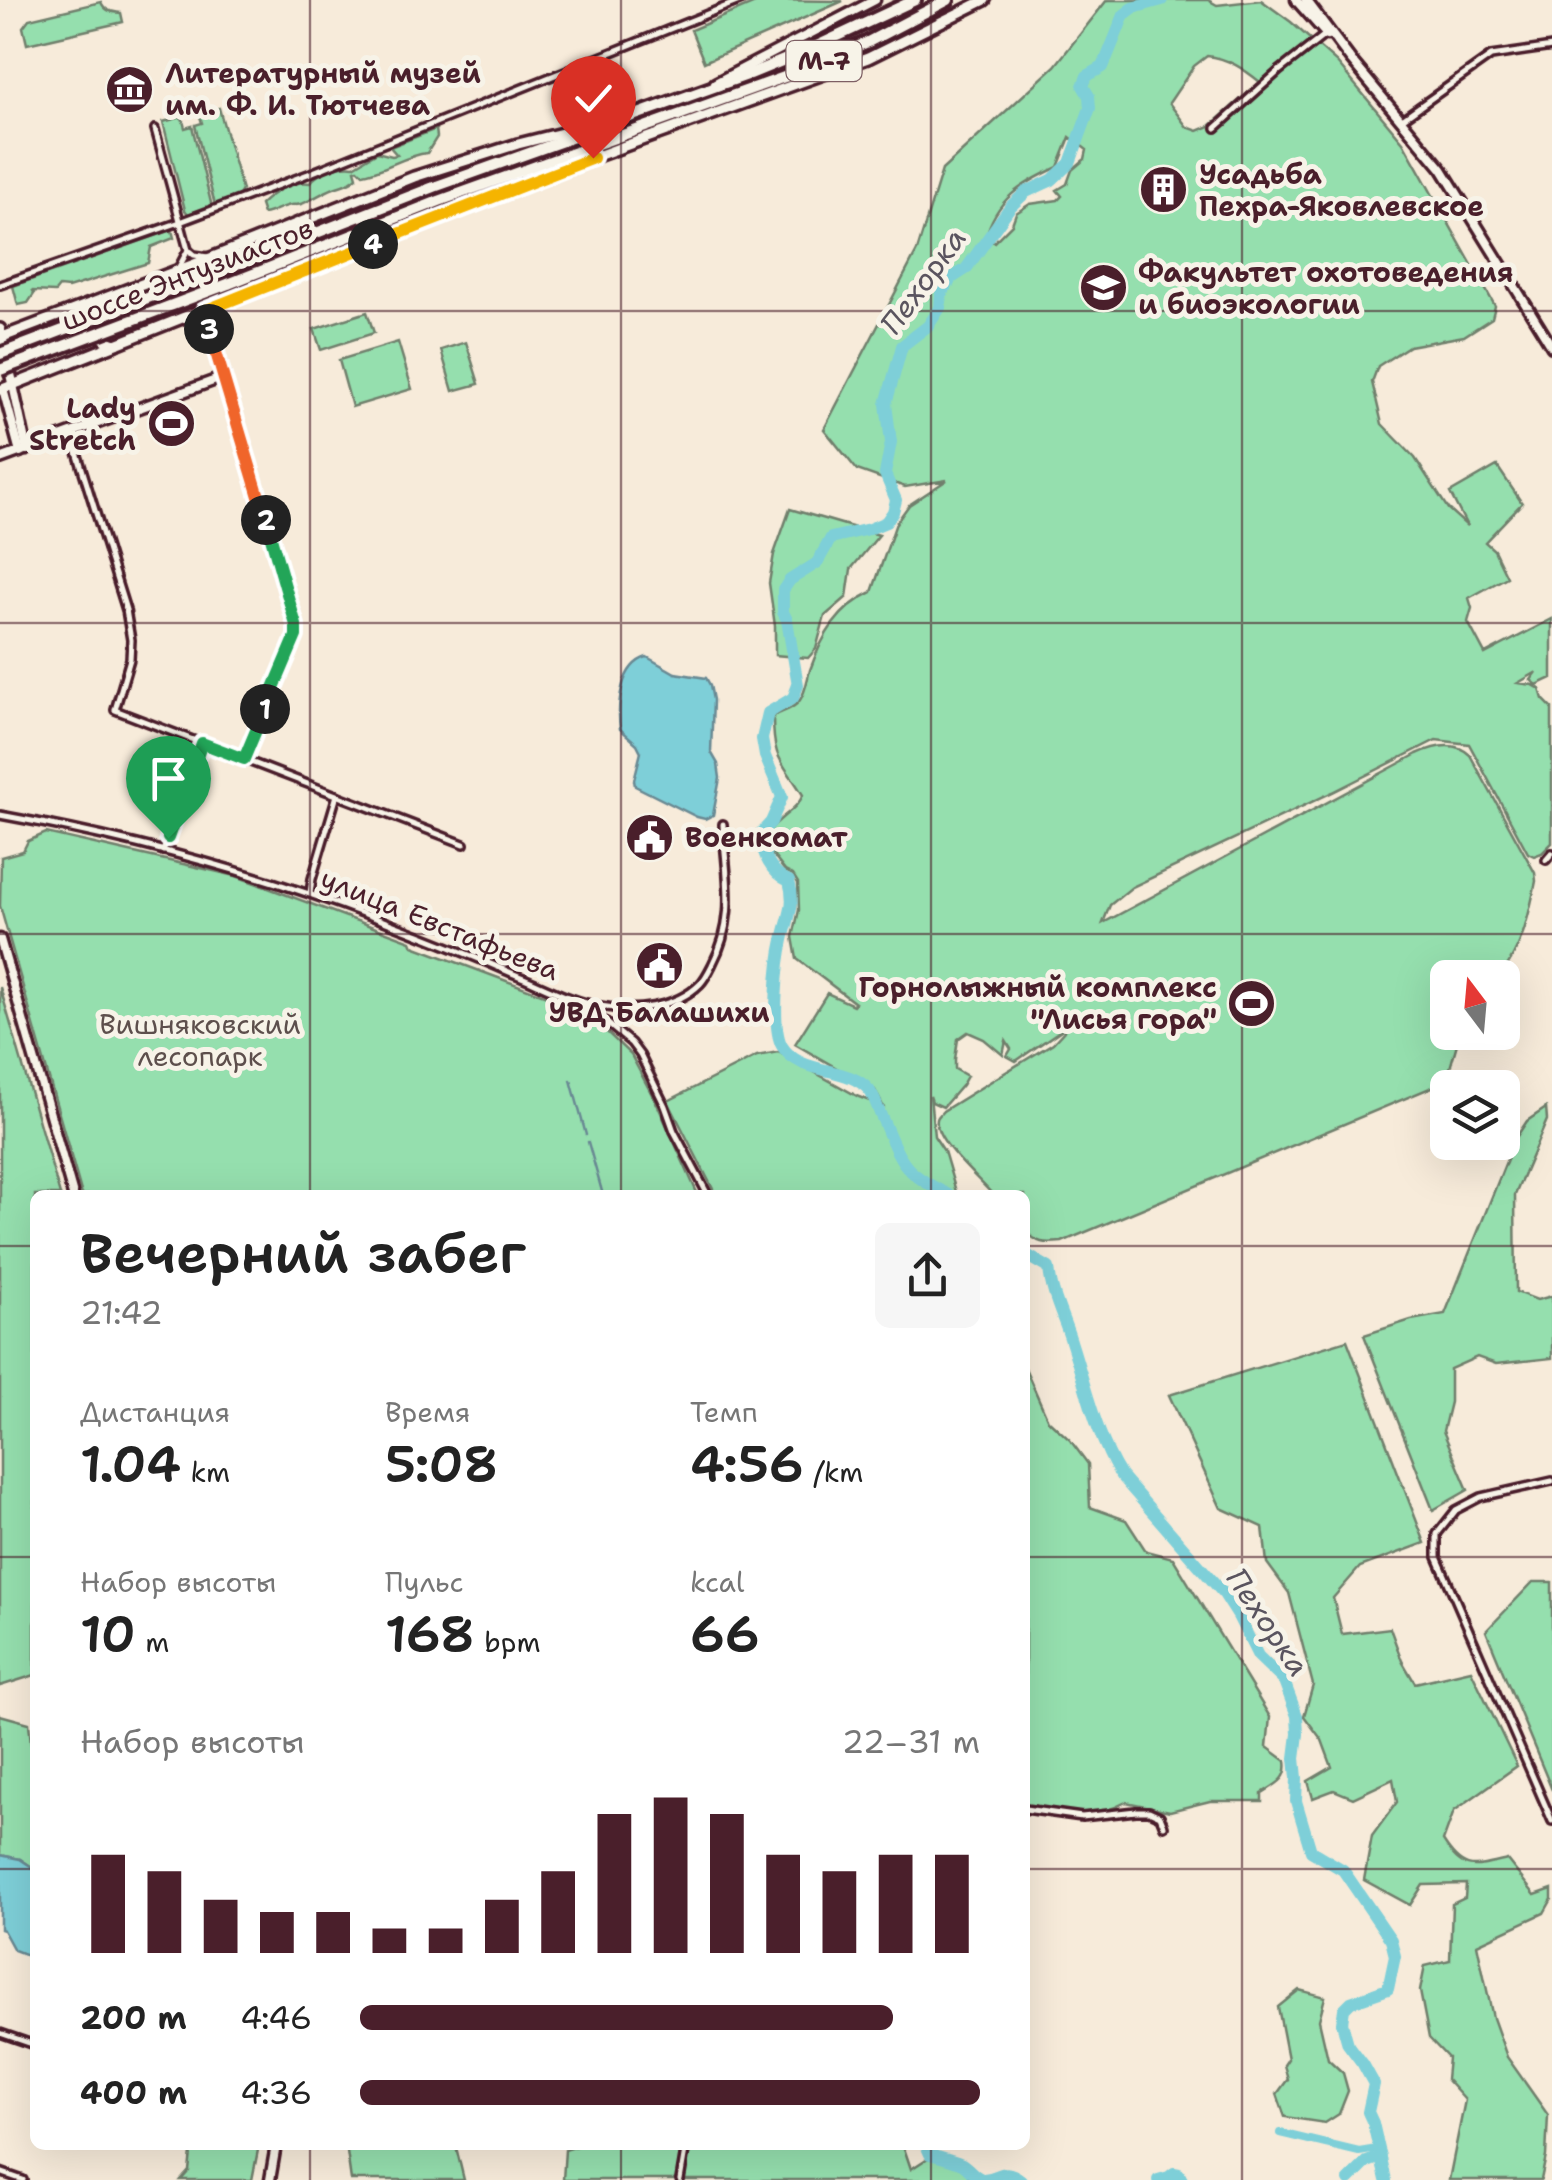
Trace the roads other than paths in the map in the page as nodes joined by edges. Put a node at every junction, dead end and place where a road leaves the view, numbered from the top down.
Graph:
1 (742, 0) edge
2 (875, 0) edge
3 (915, 0) edge
4 (948, 0) edge
5 (985, 0) edge
6 (1296, 0) edge
7 (1306, 0) edge
8 (1326, 34) junction
9 (1552, 46) edge
10 (1351, 60) junction
11 (685, 97) junction
12 (638, 114) junction
13 (1402, 120) junction
14 (688, 124) junction
15 (155, 128) dead end
16 (1216, 128) dead end
17 (599, 144) junction
18 (180, 222) junction
19 (188, 250) junction
20 (213, 257) junction
21 (174, 273) junction
22 (0, 285) edge
23 (111, 297) junction
24 (204, 311) junction
25 (1, 335) edge
26 (121, 343) junction
27 (1552, 347) edge
28 (0, 354) edge
29 (0, 373) edge
30 (224, 377) junction
31 (5, 388) edge
32 (71, 433) junction
33 (23, 451) junction
34 (0, 459) edge
35 (202, 743) junction
36 (244, 759) junction
37 (337, 795) junction
38 (0, 815) edge
39 (724, 824) dead end
40 (464, 844) dead end
41 (163, 851) junction
42 (1552, 853) edge
43 (1546, 860) dead end
44 (310, 894) junction
45 (0, 939) edge
46 (580, 1000) junction
47 (72, 1190) edge
48 (705, 1190) edge
49 (1552, 1481) edge
50 (1030, 1810) edge
51 (1552, 1822) edge
52 (1164, 1826) dead end
53 (0, 2033) edge
54 (30, 2043) edge
55 (275, 2150) edge
56 (685, 2150) edge
57 (0, 2172) edge
58 (23, 2180) edge
59 (270, 2180) edge
60 (680, 2180) edge

1 - 18 street
2 - 11 main road
3 - 11 highway, шоссе Энтузиастов / М-7
4 - 17 highway, шоссе Энтузиастов / М-7
5 - 14 main road
6 - 8 main road
7 - 10 main road
8 - 10 main road
8 - 16 street
9 - 13 street
10 - 13 main road
11 - 12 highway, шоссе Энтузиастов / М-7
12 - 20 main road
12 - 28 highway, шоссе Энтузиастов / М-7, bridge
13 - 27 main road
14 - 17 main road
14 - 24 main road
15 - 18 street
17 - 29 highway, шоссе Энтузиастов / М-7, bridge
18 - 19 street
18 - 22 street
19 - 20 street
19 - 21 street
20 - 21 main road
21 - 23 main road
23 - 25 main road
23 - 26 main road
24 - 26 main road
24 - 30 main road
25 - 31 main road
26 - 31 main road
29 - 31 main road
30 - 32 main road
30 - 36 street
31 - 33 main road
32 - 33 main road
32 - 35 street
33 - 34 main road
35 - 36 street
35 - 41 street
36 - 37 street
37 - 40 street
37 - 44 street
38 - 41 street, улица Евстафьева
39 - 46 street, улица Евстафьева
41 - 44 street, улица Евстафьева
42 - 43 street
44 - 46 street, улица Евстафьева
45 - 47 main road
46 - 48 street
49 - 51 street
50 - 52 street
53 - 54 street
55 - 59 main road
56 - 60 street
57 - 58 street

